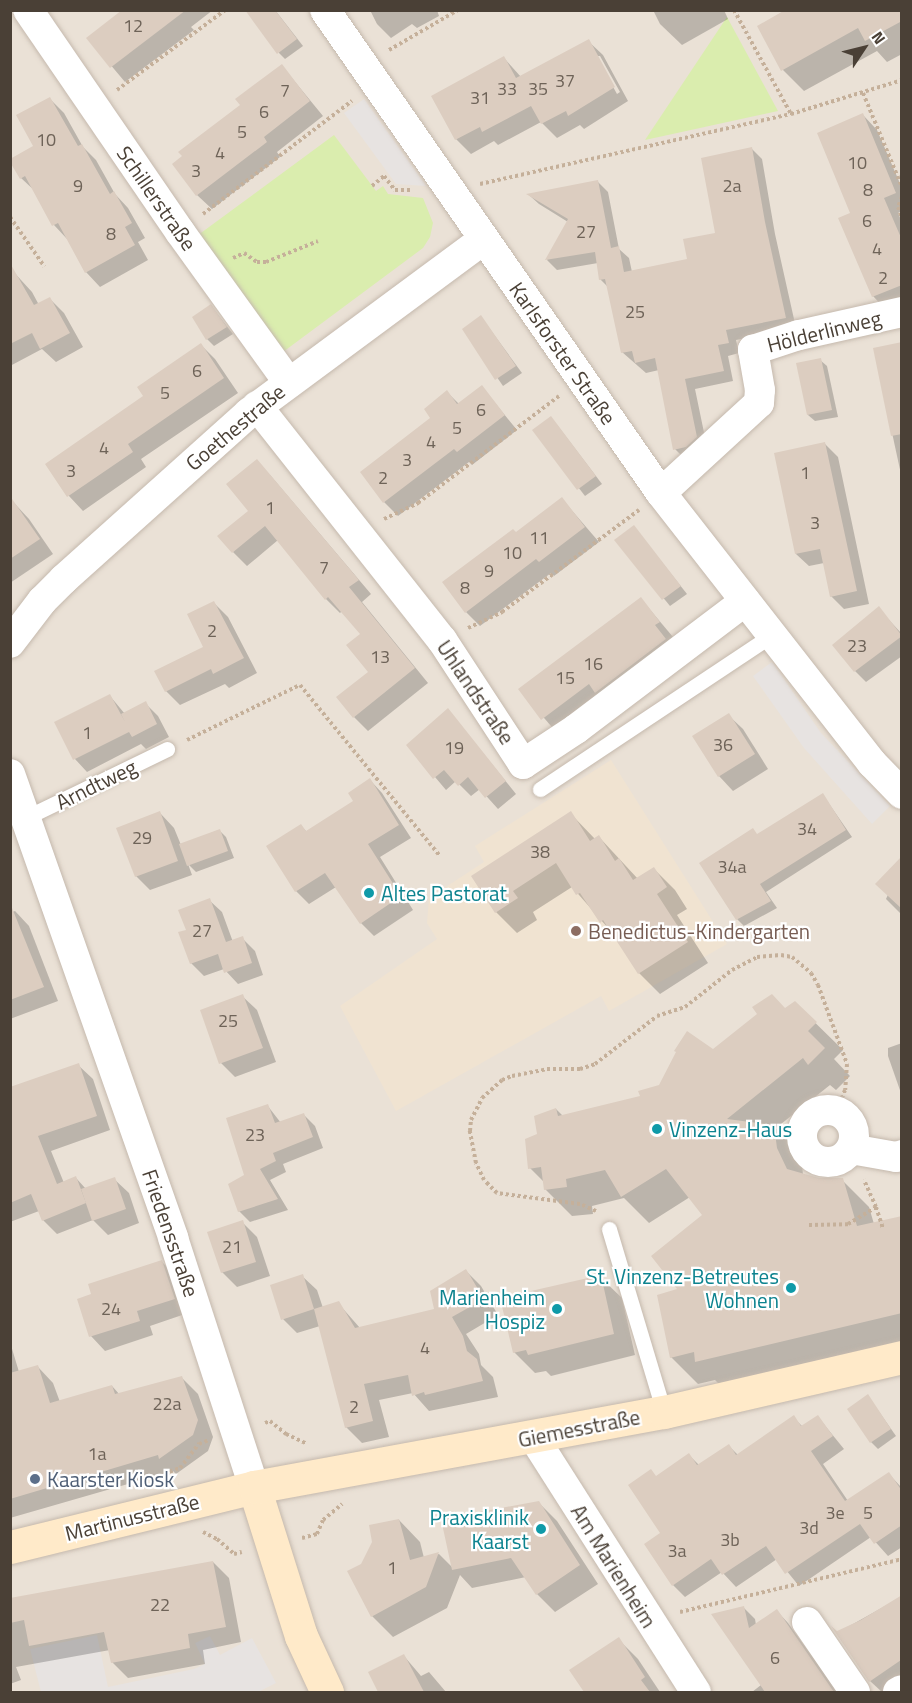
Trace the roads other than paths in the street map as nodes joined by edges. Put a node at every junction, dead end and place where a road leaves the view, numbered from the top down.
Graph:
1 (28, 10) edge
2 (325, 10) edge
3 (10, 25) edge
4 (484, 239) junction
5 (902, 312) edge
6 (289, 383) junction
7 (257, 406) junction
8 (661, 494) junction
9 (745, 601) junction
10 (772, 634) junction
11 (10, 643) edge
12 (167, 749) road end
13 (10, 774) edge
14 (540, 789) dead end
15 (902, 794) edge
16 (25, 818) junction
17 (851, 1149) junction
18 (902, 1155) edge
19 (609, 1229) road end
20 (902, 1357) edge
21 (664, 1412) junction
22 (534, 1438) junction
23 (254, 1487) junction
24 (10, 1547) edge
25 (807, 1622) dead end
26 (327, 1692) edge
27 (696, 1692) edge
28 (855, 1692) edge

1 - 3 street
1 - 6 street, Schillerstraße
2 - 4 street, Karlsforster Straße
4 - 6 street, Goethestraße
4 - 8 street, Karlsforster Straße
5 - 8 street, Hölderlinweg
6 - 7 street, Goethestraße
7 - 9 street, Uhlandstraße
7 - 11 street, Goethestraße
8 - 9 street, Karlsforster Straße
9 - 10 street, Karlsforster Straße
10 - 14 lane
10 - 15 street, Karlsforster Straße
12 - 16 lane, Arndtweg
13 - 16 street, Friedensstraße
16 - 23 street, Friedensstraße
17 - 17 street
17 - 18 street
19 - 21 lane
20 - 21 main road, Giemesstraße
21 - 22 main road, Giemesstraße
22 - 23 main road, Giemesstraße
22 - 27 street, Am Marienheim
23 - 24 main road, Martinusstraße
23 - 26 main road, Friedensstraße
25 - 28 street

